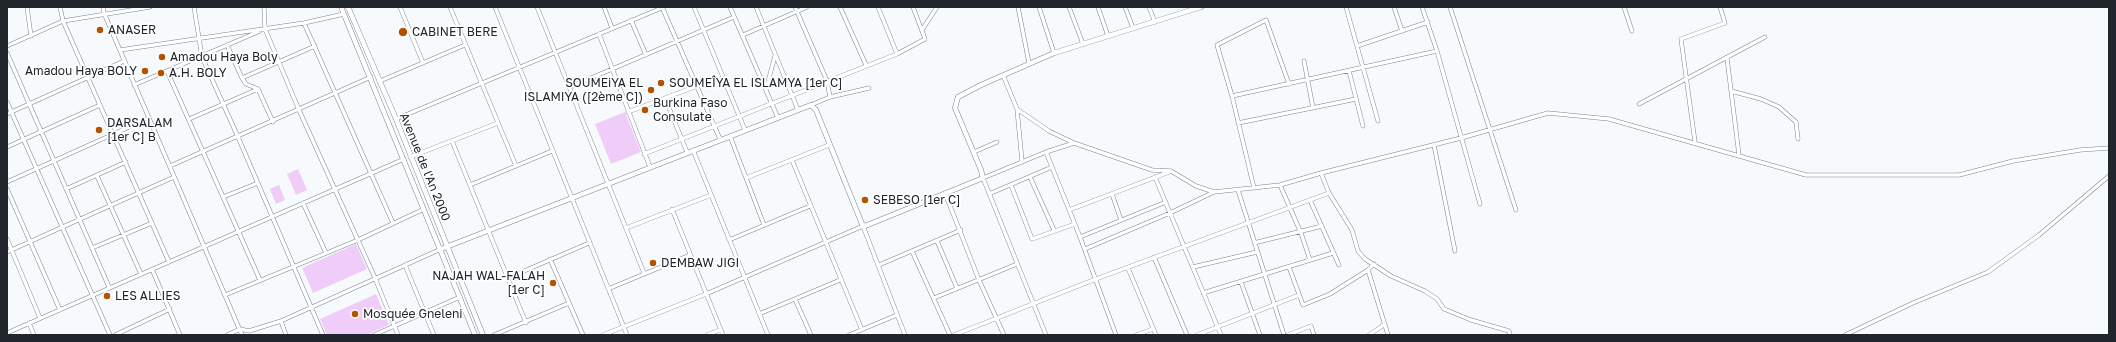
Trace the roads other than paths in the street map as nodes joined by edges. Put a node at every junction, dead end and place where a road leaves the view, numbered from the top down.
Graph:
1 (27, 7) edge
2 (60, 7) edge
3 (103, 7) edge
4 (150, 7) edge
5 (194, 7) edge
6 (264, 7) edge
7 (341, 7) edge
8 (348, 7) edge
9 (400, 7) edge
10 (450, 7) edge
11 (495, 7) edge
12 (538, 7) edge
13 (604, 7) edge
14 (663, 7) edge
15 (694, 7) edge
16 (730, 7) edge
17 (756, 7) edge
18 (795, 7) edge
19 (807, 7) edge
20 (840, 7) edge
21 (878, 7) edge
22 (913, 7) edge
23 (937, 7) edge
24 (1018, 7) edge
25 (1039, 7) edge
26 (1069, 7) edge
27 (1098, 7) edge
28 (1125, 7) edge
29 (1149, 7) edge
30 (1201, 7) edge
31 (1346, 7) edge
32 (1394, 7) edge
33 (1422, 7) edge
34 (1450, 7) edge
35 (1624, 7) edge
36 (1720, 7) edge
37 (143, 8) edge
38 (797, 12) junction
39 (104, 13) junction
40 (344, 14) junction
41 (734, 17) junction
42 (631, 20) junction
43 (63, 21) junction
44 (1155, 22) junction
45 (1428, 22) junction
46 (304, 23) junction
47 (764, 26) junction
48 (612, 28) junction
49 (1133, 28) junction
50 (265, 29) junction
51 (704, 30) junction
52 (922, 30) junction
53 (1402, 31) junction
54 (1632, 31) dead end
55 (599, 34) junction
56 (31, 36) junction
57 (743, 36) junction
58 (1108, 36) junction
59 (1765, 37) dead end
60 (198, 39) junction
61 (677, 42) junction
62 (1083, 44) junction
63 (227, 45) junction
64 (465, 45) junction
65 (7, 46) edge
66 (315, 46) junction
67 (1357, 46) junction
68 (120, 50) junction
69 (1437, 51) junction
70 (556, 52) junction
71 (7, 53) edge
72 (1054, 53) junction
73 (897, 54) junction
74 (646, 55) junction
75 (775, 56) junction
76 (202, 57) junction
77 (1727, 58) junction
78 (124, 61) junction
79 (1304, 61) dead end
80 (280, 62) junction
81 (423, 63) junction
82 (1029, 63) junction
83 (866, 65) junction
84 (520, 67) junction
85 (1363, 68) junction
86 (613, 69) junction
87 (167, 71) junction
88 (1349, 71) junction
89 (1003, 75) junction
90 (371, 77) junction
91 (88, 78) junction
92 (242, 78) junction
93 (1686, 79) junction
94 (1308, 80) junction
95 (827, 81) junction
96 (380, 82) junction
97 (481, 83) junction
98 (1289, 84) junction
99 (134, 85) junction
100 (697, 86) junction
101 (570, 88) junction
102 (869, 88) dead end
103 (258, 89) junction
104 (766, 89) junction
105 (1731, 91) junction
106 (335, 94) junction
107 (791, 95) junction
108 (1232, 96) junction
109 (830, 97) junction
110 (665, 98) junction
111 (1356, 99) junction
112 (7, 102) edge
113 (772, 103) junction
114 (29, 104) junction
115 (222, 104) junction
116 (1639, 104) dead end
117 (100, 105) junction
118 (811, 105) junction
119 (1313, 108) junction
120 (1017, 109) junction
121 (299, 110) junction
122 (798, 110) junction
123 (11, 112) junction
124 (628, 112) junction
125 (7, 114) edge
126 (739, 116) junction
127 (149, 118) junction
128 (778, 118) junction
129 (189, 119) junction
130 (396, 119) junction
131 (1378, 121) dead end
132 (273, 122) junction
133 (498, 123) junction
134 (1238, 123) junction
135 (713, 126) junction
136 (1363, 126) dead end
137 (1490, 129) junction
138 (745, 130) junction
139 (41, 131) junction
140 (113, 134) junction
141 (730, 136) junction
142 (238, 137) junction
143 (1461, 138) junction
144 (682, 139) junction
145 (720, 139) junction
146 (1798, 139) dead end
147 (23, 140) junction
148 (452, 141) junction
149 (997, 142) dead end
150 (1695, 142) junction
151 (1074, 143) junction
152 (830, 144) junction
153 (1434, 145) junction
154 (7, 147) edge
155 (2109, 148) edge
156 (693, 150) junction
157 (552, 151) junction
158 (204, 152) junction
159 (688, 152) junction
160 (974, 152) junction
161 (1046, 152) junction
162 (644, 154) junction
163 (1739, 155) junction
164 (410, 157) junction
165 (404, 159) junction
166 (792, 160) junction
167 (54, 161) junction
168 (1022, 161) junction
169 (126, 162) junction
170 (170, 166) junction
171 (516, 166) junction
172 (650, 167) junction
173 (1052, 167) junction
174 (36, 169) junction
175 (1171, 171) junction
176 (372, 173) junction
177 (1321, 173) junction
178 (97, 176) junction
179 (2109, 176) edge
180 (174, 177) junction
181 (1030, 177) junction
182 (1155, 177) junction
183 (746, 178) junction
184 (983, 178) junction
185 (7, 182) edge
186 (258, 183) junction
187 (609, 183) junction
188 (470, 185) junction
189 (1010, 185) junction
190 (1280, 185) junction
191 (66, 188) junction
192 (1254, 188) junction
193 (7, 189) edge
194 (335, 189) junction
195 (1238, 190) junction
196 (1214, 192) junction
197 (139, 193) junction
198 (946, 193) junction
199 (1329, 193) junction
200 (989, 194) junction
201 (1112, 194) junction
202 (711, 195) junction
203 (223, 197) junction
204 (572, 197) junction
205 (1310, 200) junction
206 (1166, 202) junction
207 (304, 203) junction
208 (1480, 204) dead end
209 (111, 206) junction
210 (810, 206) junction
211 (424, 208) junction
212 (1290, 208) junction
213 (672, 210) junction
214 (1070, 210) junction
215 (1516, 210) dead end
216 (1170, 213) junction
217 (272, 217) junction
218 (80, 219) junction
219 (1122, 220) junction
220 (152, 223) junction
221 (393, 223) junction
222 (1248, 223) junction
223 (1075, 224) junction
224 (764, 225) junction
225 (863, 226) junction
226 (1322, 226) junction
227 (63, 227) junction
228 (626, 228) junction
229 (961, 230) junction
230 (1054, 230) junction
231 (489, 231) junction
232 (238, 232) junction
233 (1301, 233) junction
234 (124, 235) junction
235 (1080, 237) junction
236 (7, 239) edge
237 (358, 240) junction
238 (729, 240) junction
239 (937, 241) junction
240 (31, 242) junction
241 (589, 243) junction
242 (825, 243) junction
243 (1254, 243) junction
244 (204, 246) junction
245 (1184, 246) junction
246 (446, 247) junction
247 (92, 248) junction
248 (441, 249) junction
249 (1085, 249) junction
250 (12, 250) junction
251 (912, 251) junction
252 (1455, 251) dead end
253 (7, 252) edge
254 (1257, 252) junction
255 (326, 253) junction
256 (1333, 253) junction
257 (690, 255) junction
258 (1154, 257) junction
259 (550, 259) junction
260 (1310, 260) junction
261 (169, 262) junction
262 (1017, 264) junction
263 (1374, 264) junction
264 (405, 265) junction
265 (878, 265) junction
266 (1339, 265) dead end
267 (293, 266) junction
268 (1193, 267) junction
269 (1288, 267) junction
270 (1128, 268) junction
271 (152, 269) junction
272 (1368, 270) junction
273 (644, 273) junction
274 (141, 274) junction
275 (1264, 274) junction
276 (375, 278) junction
277 (508, 278) junction
278 (745, 278) junction
279 (1096, 279) junction
280 (260, 280) junction
281 (840, 280) junction
282 (979, 280) junction
283 (1240, 282) junction
284 (109, 287) junction
285 (957, 288) junction
286 (608, 289) junction
287 (1203, 293) junction
288 (706, 294) junction
289 (93, 295) junction
290 (225, 295) junction
291 (1299, 295) junction
292 (460, 297) junction
293 (934, 298) junction
294 (795, 299) junction
295 (1033, 303) junction
296 (569, 304) junction
297 (1273, 305) junction
298 (311, 307) junction
299 (170, 309) junction
300 (60, 310) junction
301 (426, 313) junction
302 (759, 314) junction
303 (1252, 314) junction
304 (897, 315) junction
305 (997, 317) junction
306 (40, 318) junction
307 (281, 321) junction
308 (526, 322) junction
309 (29, 323) junction
310 (1384, 324) junction
311 (394, 326) junction
312 (624, 326) junction
313 (1217, 327) junction
314 (240, 329) junction
315 (1153, 329) junction
316 (720, 330) junction
317 (862, 330) junction
318 (7, 333) edge
319 (34, 335) edge
320 (110, 335) edge
321 (115, 335) edge
322 (180, 335) edge
323 (226, 335) edge
324 (242, 335) edge
325 (286, 335) edge
326 (323, 335) edge
327 (374, 335) edge
328 (398, 335) edge
329 (434, 335) edge
330 (475, 335) edge
331 (482, 335) edge
332 (494, 335) edge
333 (582, 335) edge
334 (603, 335) edge
335 (628, 335) edge
336 (707, 335) edge
337 (723, 335) edge
338 (768, 335) edge
339 (811, 335) edge
340 (849, 335) edge
341 (905, 335) edge
342 (950, 335) edge
343 (954, 335) edge
344 (1004, 335) edge
345 (1046, 335) edge
346 (1116, 335) edge
347 (1136, 335) edge
348 (1156, 335) edge
349 (1187, 335) edge
350 (1198, 335) edge
351 (1221, 335) edge
352 (1260, 335) edge
353 (1284, 335) edge
354 (1288, 335) edge
355 (1314, 335) edge
356 (1369, 335) edge
357 (1388, 335) edge
358 (1510, 335) edge
359 (1845, 335) edge

1 - 56 street
2 - 43 street
3 - 39 street
4 - 37 street
5 - 60 street
6 - 50 street
7 - 40 main road, Avenue de l'An 2000
8 - 96 main road, Avenue de l'An 2000
9 - 81 street
10 - 64 street
11 - 84 street
12 - 70 street
13 - 48 street
14 - 42 street
14 - 61 street
15 - 51 street
16 - 41 street
17 - 47 street
18 - 38 street
19 - 38 street
20 - 83 street
21 - 73 street
22 - 52 street
23 - 52 street
24 - 82 street
25 - 72 street
26 - 62 street
27 - 58 street
28 - 49 street
29 - 44 street
30 - 44 main road
31 - 67 street
32 - 53 street
33 - 45 street
34 - 137 street
35 - 54 street
36 - 93 street
37 - 39 street
38 - 47 street
38 - 95 street
39 - 43 street
39 - 68 street
40 - 46 street
40 - 90 main road, Avenue de l'An 2000
41 - 51 street
41 - 57 street
42 - 48 street
42 - 74 street
43 - 56 street
43 - 91 street
44 - 49 main road
45 - 53 street
45 - 69 street
46 - 50 street
46 - 66 street
47 - 57 street
47 - 75 street
48 - 55 street
49 - 58 main road
50 - 60 street
50 - 63 street
50 - 80 street
51 - 61 street
51 - 126 street
52 - 73 street
53 - 67 street
55 - 70 street
55 - 86 street
56 - 65 street
57 - 104 street
58 - 62 main road
59 - 77 street
60 - 68 street
60 - 76 street
61 - 74 street
61 - 100 street
62 - 72 main road
63 - 76 street
63 - 92 street
64 - 81 street
64 - 97 street
66 - 80 street
66 - 106 street
67 - 85 street
68 - 78 street
69 - 85 street
69 - 143 street
70 - 84 street
70 - 101 street
71 - 114 street
72 - 82 main road
73 - 83 street
74 - 86 street
75 - 104 street
75 - 107 street
76 - 87 street
76 - 115 street
77 - 93 street
77 - 105 street
78 - 91 street
78 - 99 street
79 - 94 street
80 - 92 street
80 - 121 street
81 - 96 street
82 - 89 main road
83 - 95 street
84 - 97 street
84 - 157 street
85 - 88 street
85 - 131 street
86 - 101 street
86 - 124 street
87 - 99 street
87 - 129 street
88 - 94 street
88 - 111 street
89 - 120 street
89 - 160 main road
90 - 106 street
90 - 165 main road, Avenue de l'An 2000
91 - 114 street
91 - 117 street
92 - 103 street
93 - 116 street
93 - 150 street
94 - 98 street
94 - 119 street
95 - 107 street
95 - 109 street
96 - 130 main road, Avenue de l'An 2000
97 - 130 street
97 - 133 street
98 - 108 street
98 - 108 street
99 - 127 street
100 - 110 street
100 - 135 street
101 - 187 street
102 - 109 street
103 - 115 street
103 - 132 street
104 - 113 street
105 - 146 street
105 - 163 street
106 - 121 street
106 - 176 street
107 - 113 street
107 - 122 street
108 - 134 street
109 - 118 street
110 - 124 street
110 - 144 street
111 - 119 street
111 - 136 street
112 - 123 street
113 - 126 street
113 - 128 street
114 - 123 street
114 - 139 street
115 - 129 street
115 - 142 street
117 - 139 street
117 - 140 street
118 - 122 main road
118 - 152 main road
119 - 134 street
120 - 151 street
120 - 168 street
121 - 132 street
121 - 194 street
122 - 128 main road
123 - 125 street
123 - 147 street
124 - 162 street
126 - 135 street
126 - 138 street
127 - 140 street
127 - 170 street
128 - 138 main road
129 - 158 street
130 - 164 main road, Avenue de l'An 2000
132 - 142 street
133 - 148 street
133 - 171 street
134 - 192 street
135 - 144 street
135 - 145 street
137 - 143 street
137 - 150 street
137 - 215 street
138 - 141 main road
139 - 147 street
139 - 167 street
140 - 167 street
140 - 169 street
141 - 145 main road
141 - 183 street
142 - 158 street
142 - 186 street
143 - 153 street
143 - 208 street
144 - 159 street
144 - 162 street
145 - 156 main road
147 - 154 street
147 - 174 street
148 - 164 street
148 - 188 street
149 - 160 street
150 - 163 street
151 - 161 street
151 - 175 street
152 - 166 street
152 - 225 main road
153 - 177 street
153 - 252 street
155 - 163 street
156 - 159 main road
156 - 202 street
157 - 171 street
157 - 204 street
158 - 170 street
158 - 203 street
159 - 172 main road
160 - 184 main road
161 - 168 street
161 - 173 street
162 - 172 street
164 - 246 main road, Avenue de l'An 2000
165 - 176 street
165 - 211 main road, Avenue de l'An 2000
166 - 183 street
166 - 210 street
167 - 174 street
167 - 191 street
168 - 184 street
169 - 178 street
169 - 197 street
170 - 180 street
171 - 188 street
172 - 187 main road
173 - 181 street
173 - 214 street
174 - 185 street
174 - 227 street
175 - 182 street
175 - 196 street
176 - 194 street
176 - 221 street
177 - 190 street
177 - 199 street
178 - 191 street
178 - 209 street
179 - 359 street
180 - 197 street
180 - 244 street
181 - 189 street
181 - 230 street
182 - 201 street
182 - 206 street
183 - 224 street
184 - 198 main road
184 - 200 street
186 - 203 street
186 - 217 street
187 - 204 main road
187 - 228 street
188 - 231 street
189 - 200 street
189 - 230 street
190 - 192 street
190 - 212 street
191 - 218 street
192 - 195 street
193 - 240 street
194 - 207 street
194 - 237 street
195 - 196 street
195 - 222 street
196 - 216 street
197 - 209 street
197 - 220 street
198 - 225 main road
198 - 229 street
199 - 205 street
199 - 263 street
200 - 262 street
201 - 214 street
201 - 219 street
202 - 213 street
202 - 238 street
203 - 232 street
204 - 231 main road
204 - 241 street
205 - 212 street
205 - 226 street
206 - 216 street
206 - 219 street
207 - 217 street
207 - 255 street
209 - 218 street
209 - 234 street
210 - 224 street
210 - 242 street
211 - 221 street
211 - 248 main road, Avenue de l'An 2000
212 - 222 street
212 - 233 street
213 - 228 street
213 - 257 street
214 - 223 street
216 - 245 street
216 - 249 street
217 - 232 street
217 - 267 street
218 - 227 street
218 - 247 street
219 - 235 street
220 - 234 street
220 - 261 street
221 - 237 street
222 - 243 street
222 - 245 street
223 - 230 street
223 - 235 street
224 - 238 street
225 - 242 street
225 - 265 street
226 - 233 street
226 - 256 street
227 - 240 street
227 - 289 street
228 - 273 street
229 - 239 street
229 - 282 street
231 - 246 main road
231 - 277 street
232 - 244 street
232 - 280 street
233 - 243 street
233 - 260 street
234 - 247 street
234 - 274 street
235 - 249 street
236 - 250 street
237 - 255 street
237 - 276 street
238 - 278 street
239 - 251 street
239 - 285 street
240 - 250 street
240 - 300 street
241 - 259 street
241 - 286 street
242 - 278 street
242 - 281 street
243 - 254 street
244 - 261 street
244 - 290 street
245 - 258 street
245 - 268 street
246 - 248 main road
246 - 331 main road, Avenue de l'An 2000
247 - 284 street
248 - 264 street
248 - 292 main road, Avenue de l'An 2000
249 - 279 street
250 - 253 street
250 - 306 street
251 - 265 street
251 - 293 street
254 - 268 street
254 - 275 street
255 - 267 street
256 - 260 street
256 - 266 street
257 - 273 street
257 - 288 street
258 - 270 street
258 - 349 street
259 - 277 street
259 - 296 street
260 - 269 street
261 - 271 street
262 - 282 street
262 - 295 street
263 - 272 street
263 - 358 street
264 - 276 street
264 - 301 street
265 - 304 street
267 - 280 street
267 - 298 street
268 - 287 street
269 - 275 street
269 - 291 street
270 - 279 street
270 - 315 street
271 - 274 street
271 - 299 street
272 - 291 street
272 - 310 street
273 - 286 street
274 - 284 street
275 - 283 street
275 - 297 street
276 - 298 street
276 - 311 street
277 - 308 street
278 - 288 street
278 - 302 street
279 - 295 street
279 - 346 street
280 - 290 street
281 - 294 street
281 - 317 street
282 - 285 street
282 - 305 street
283 - 287 street
283 - 303 street
284 - 289 street
285 - 293 street
286 - 312 street
287 - 313 street
288 - 312 street
288 - 316 street
289 - 300 street
289 - 320 street
290 - 314 street
291 - 297 street
292 - 301 street
292 - 330 main road, Avenue de l'An 2000
293 - 342 street
294 - 302 street
294 - 339 street
295 - 305 street
295 - 345 street
296 - 308 street
296 - 333 street
297 - 303 street
297 - 353 street
298 - 307 street
298 - 326 street
299 - 321 street
299 - 322 street
300 - 306 street
301 - 311 street
301 - 329 street
302 - 338 street
303 - 313 street
303 - 352 street
304 - 317 street
304 - 341 street
305 - 343 street
305 - 344 street
306 - 309 street
307 - 314 street
307 - 325 street
308 - 332 street
309 - 318 street
309 - 319 street
310 - 356 street
310 - 357 street
311 - 327 street
311 - 328 street
312 - 334 street
312 - 335 street
313 - 350 street
313 - 351 street
314 - 323 street
314 - 324 street
315 - 347 street
315 - 348 street
316 - 336 street
316 - 337 street
317 - 340 street
354 - 355 street

